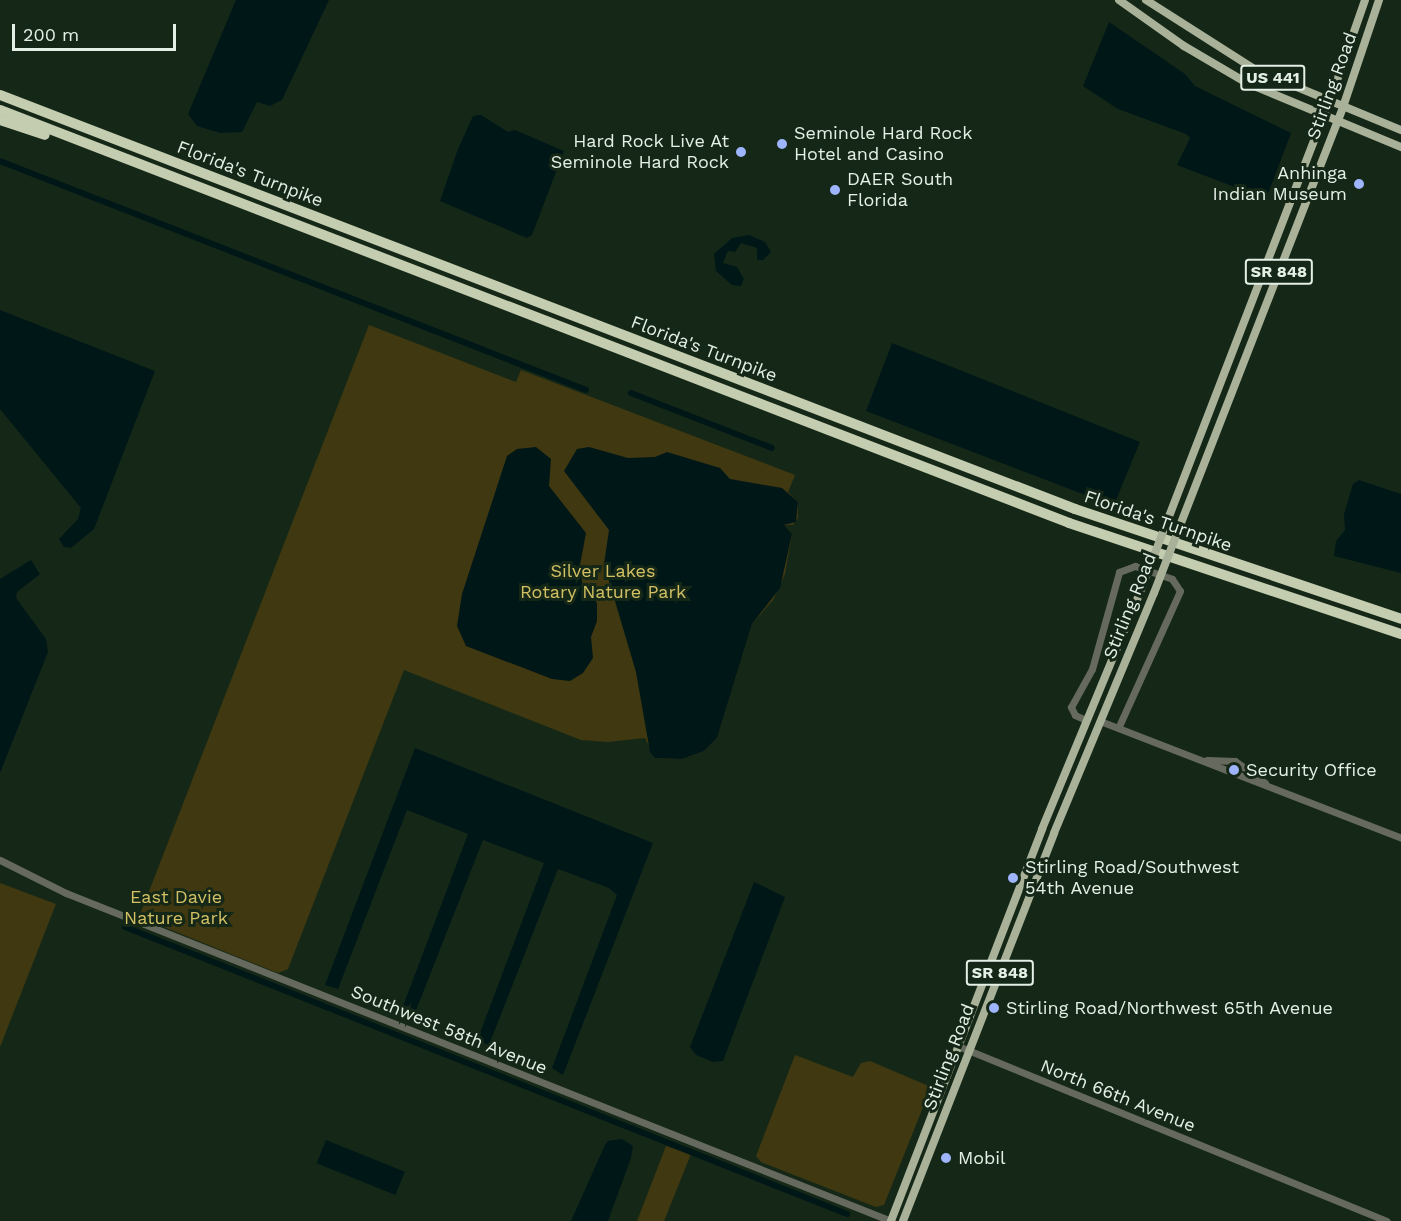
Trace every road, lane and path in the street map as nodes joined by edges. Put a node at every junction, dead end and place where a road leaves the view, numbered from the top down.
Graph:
1 (1119, 0) edge
2 (1146, 0) edge
3 (1365, 0) edge
4 (1379, 0) edge
5 (3, 96) edge
6 (1329, 102) junction
7 (1343, 107) junction
8 (0, 110) edge
9 (1324, 117) junction
10 (0, 120) edge
11 (1337, 122) junction
12 (1401, 130) edge
13 (84, 142) junction
14 (1401, 147) edge
15 (1401, 619) edge
16 (1401, 634) edge
17 (1086, 720) junction
18 (1100, 721) junction
19 (1118, 729) junction
20 (1194, 757) junction
21 (1267, 785) junction
22 (1401, 838) edge
23 (0, 860) edge
24 (958, 1046) junction
25 (969, 1051) junction
26 (926, 1130) junction
27 (917, 1186) junction
28 (891, 1221) edge
29 (903, 1221) edge
30 (1387, 1221) edge

1 - 9 main road, US 441
2 - 6 main road, US 441
3 - 6 main road, Stirling Road / SR 848
4 - 7 main road, Stirling Road / SR 848
5 - 15 highway, Florida's Turnpike
6 - 7 main road, US 441
6 - 9 main road, Stirling Road / SR 848
7 - 11 main road, Stirling Road / SR 848
7 - 12 main road, US 441
8 - 13 highway, Florida's Turnpike
9 - 11 main road, US 441
9 - 17 main road, Stirling Road / SR 848, bridge
10 - 13 highway
11 - 14 main road, US 441
11 - 18 main road, Stirling Road / SR 848, bridge
13 - 16 highway, Florida's Turnpike
17 - 19 street
17 - 24 main road, Stirling Road / SR 848
18 - 19 street
18 - 25 main road, Stirling Road / SR 848
19 - 20 street
20 - 21 street
20 - 21 street
21 - 22 street
23 - 28 street, Southwest 58th Avenue
24 - 25 street, North 66th Avenue
24 - 26 main road, Stirling Road / SR 848
25 - 27 main road, Stirling Road / SR 848
25 - 30 street, North 66th Avenue
26 - 27 main road
26 - 28 main road, Stirling Road / SR 848
27 - 29 main road, Stirling Road / SR 848

